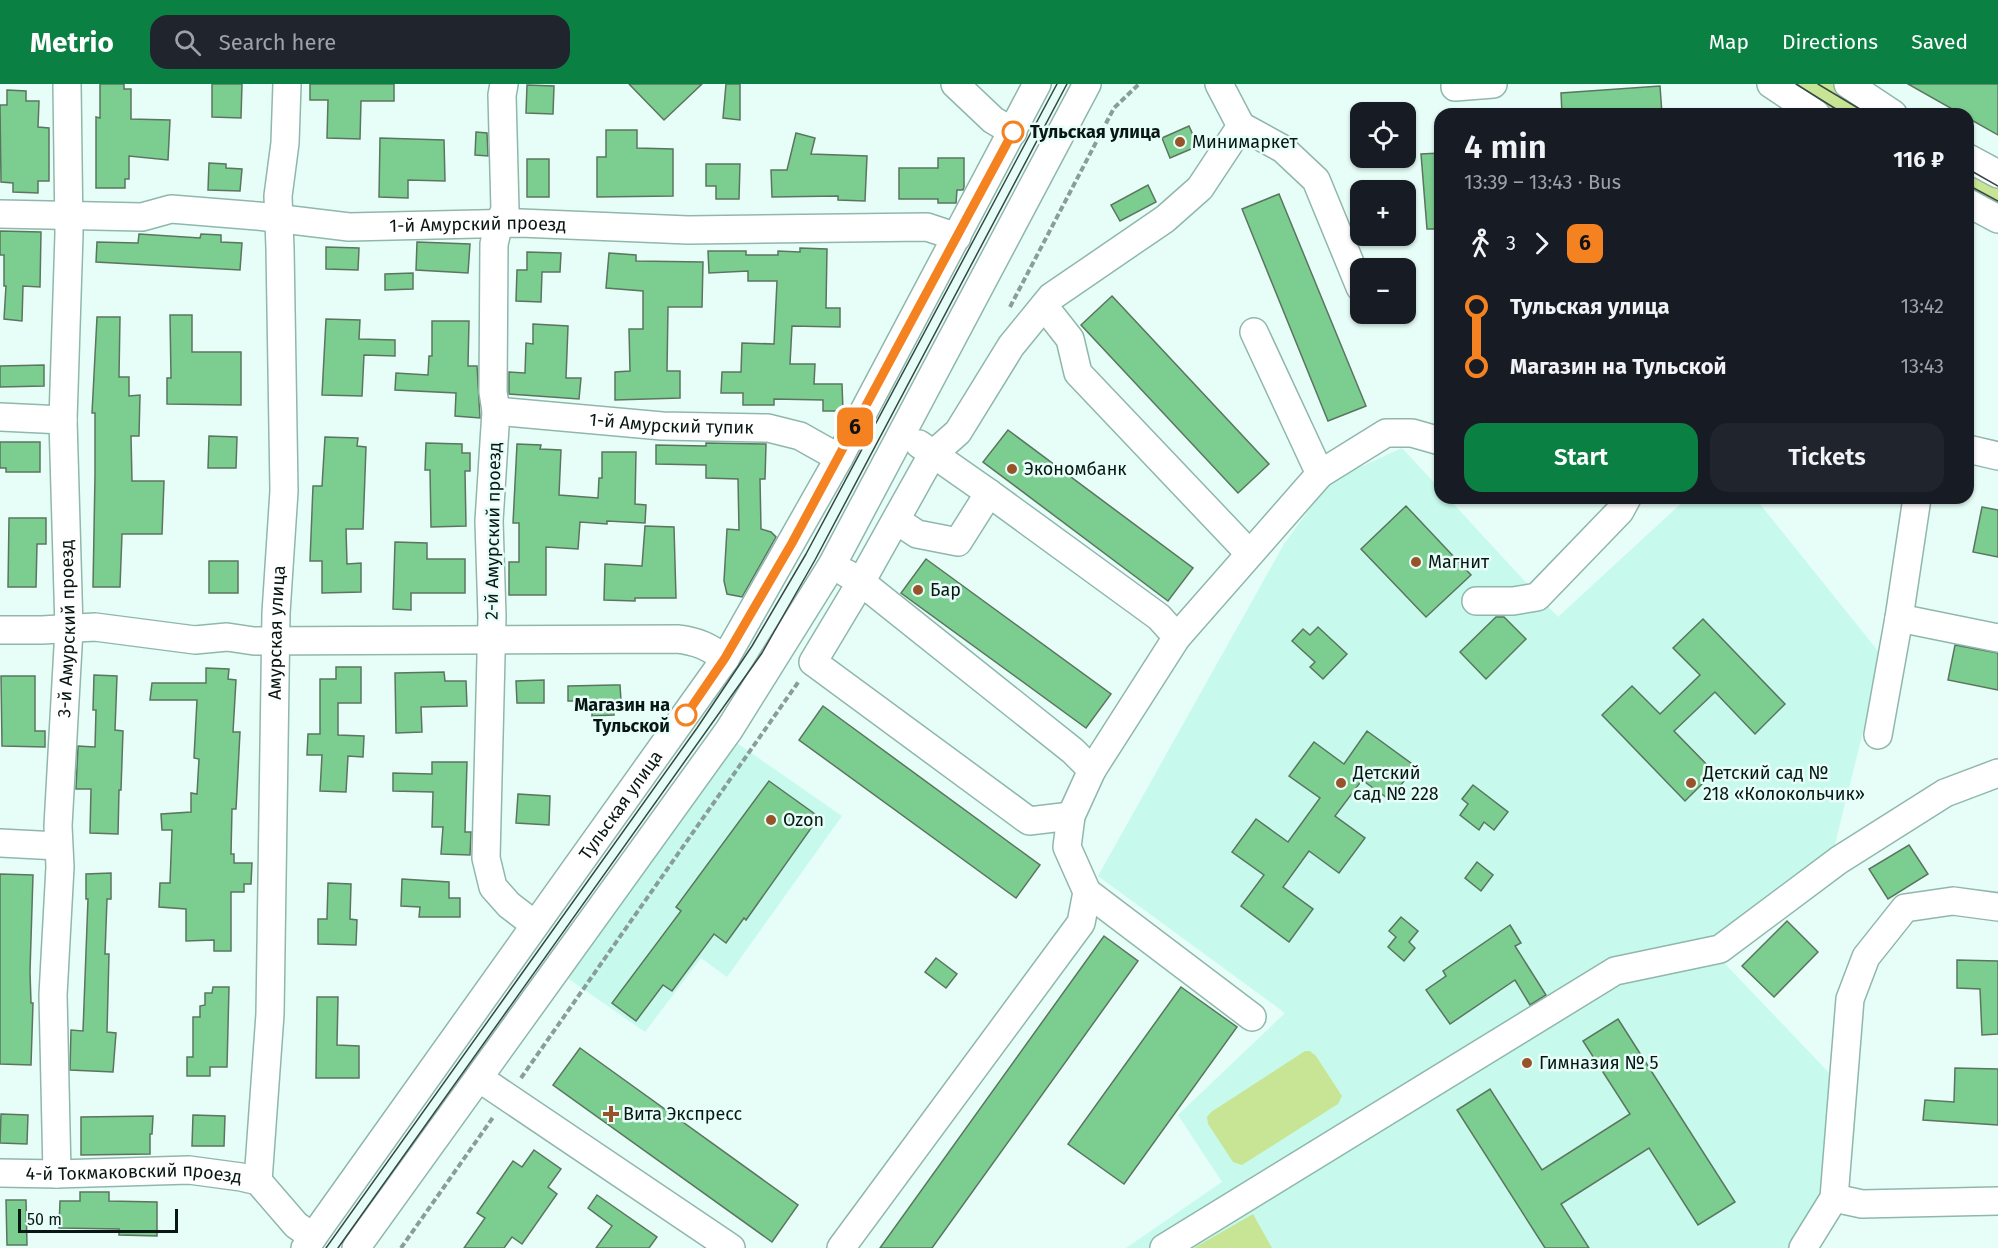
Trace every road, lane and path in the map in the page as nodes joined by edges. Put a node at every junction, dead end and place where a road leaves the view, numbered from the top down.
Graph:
1 (67, 84) edge
2 (287, 84) edge
3 (504, 84) edge
4 (955, 84) edge
5 (1037, 84) edge
6 (1087, 84) edge
7 (1139, 84) edge
8 (1219, 84) edge
9 (1493, 84) edge
10 (1771, 84) edge
11 (1848, 84) edge
12 (1455, 87) dead end
13 (1806, 108) edge
14 (1884, 108) edge
15 (1241, 126) junction
16 (1013, 132) junction
17 (1974, 161) edge
18 (1998, 174) edge
19 (1974, 206) edge
20 (0, 214) edge
21 (69, 214) junction
22 (279, 219) junction
23 (1998, 219) edge
24 (499, 223) junction
25 (957, 237) junction
26 (1350, 263) edge
27 (1044, 306) junction
28 (1009, 308) dead end
29 (1254, 332) dead end
30 (496, 411) junction
31 (0, 417) edge
32 (63, 420) junction
33 (900, 435) junction
34 (1434, 439) edge
35 (1974, 450) edge
36 (932, 455) junction
37 (1998, 456) edge
38 (839, 458) junction
39 (1320, 474) junction
40 (989, 493) junction
41 (1624, 504) edge
42 (1916, 504) edge
43 (896, 520) junction
44 (1249, 553) junction
45 (832, 565) junction
46 (861, 582) junction
47 (1476, 601) dead end
48 (1899, 618) junction
49 (69, 629) junction
50 (0, 630) edge
51 (1177, 637) junction
52 (1998, 638) edge
53 (490, 640) junction
54 (276, 641) junction
55 (725, 658) junction
56 (813, 662) junction
57 (1878, 735) dead end
58 (1092, 770) junction
59 (1998, 773) edge
60 (1071, 816) junction
61 (0, 843) edge
62 (58, 846) junction
63 (1087, 892) junction
64 (1998, 906) edge
65 (535, 925) junction
66 (1252, 1017) dead end
67 (479, 1078) junction
68 (507, 1098) junction
69 (0, 1173) edge
70 (57, 1174) junction
71 (258, 1181) junction
72 (1834, 1198) junction
73 (1998, 1201) edge
74 (309, 1242) edge
75 (356, 1248) edge
76 (401, 1248) edge
77 (731, 1248) edge
78 (842, 1248) edge
79 (1164, 1248) edge
80 (1803, 1248) edge

1 - 21 street, 3-й Амурский проезд
2 - 22 street, Амурская улица
3 - 24 street, 2-й Амурский проезд
4 - 16 street
5 - 16 street, Тульская улица
6 - 33 street
7 - 28 path
8 - 15 street
9 - 12 street
10 - 13 street
11 - 14 street
15 - 26 street
15 - 27 street
16 - 25 street, Тульская улица
17 - 18 street
19 - 23 street
20 - 21 street, 1-й Амурский проезд
21 - 22 street, 1-й Амурский проезд
21 - 32 street, 3-й Амурский проезд
22 - 24 street, 1-й Амурский проезд
22 - 54 street, Амурская улица
24 - 25 street, 1-й Амурский проезд
24 - 30 street, 2-й Амурский проезд
25 - 38 street, Тульская улица
27 - 36 street
27 - 44 street
29 - 39 street
30 - 38 street, 1-й Амурский тупик
30 - 53 street, 2-й Амурский проезд
31 - 32 street
32 - 49 street, 3-й Амурский проезд
33 - 36 street
33 - 45 street
34 - 39 street
35 - 37 street
36 - 40 street
36 - 43 street
38 - 55 street, Тульская улица
39 - 44 street
40 - 43 street
40 - 51 street
41 - 47 street
42 - 48 street
43 - 46 street
44 - 51 street
45 - 46 street
45 - 67 street
46 - 56 street
46 - 58 street
48 - 52 street
48 - 57 street
49 - 50 street
49 - 54 street
49 - 62 street, 3-й Амурский проезд
51 - 58 street
53 - 54 street
53 - 55 street
53 - 65 street, 2-й Амурский проезд
54 - 71 street, Амурская улица
55 - 65 street, Тульская улица
56 - 60 street
56 - 68 path
58 - 60 street
59 - 79 street
60 - 63 street
61 - 62 street
62 - 70 street, 3-й Амурский проезд
63 - 66 street
63 - 78 street
64 - 72 street
65 - 74 street, Тульская улица
67 - 68 street
67 - 75 street
68 - 76 path
68 - 77 street
69 - 70 street, 4-й Токмаковский проезд
70 - 71 street, 4-й Токмаковский проезд
71 - 74 street, 4-й Токмаковский проезд
72 - 73 street
72 - 80 street

